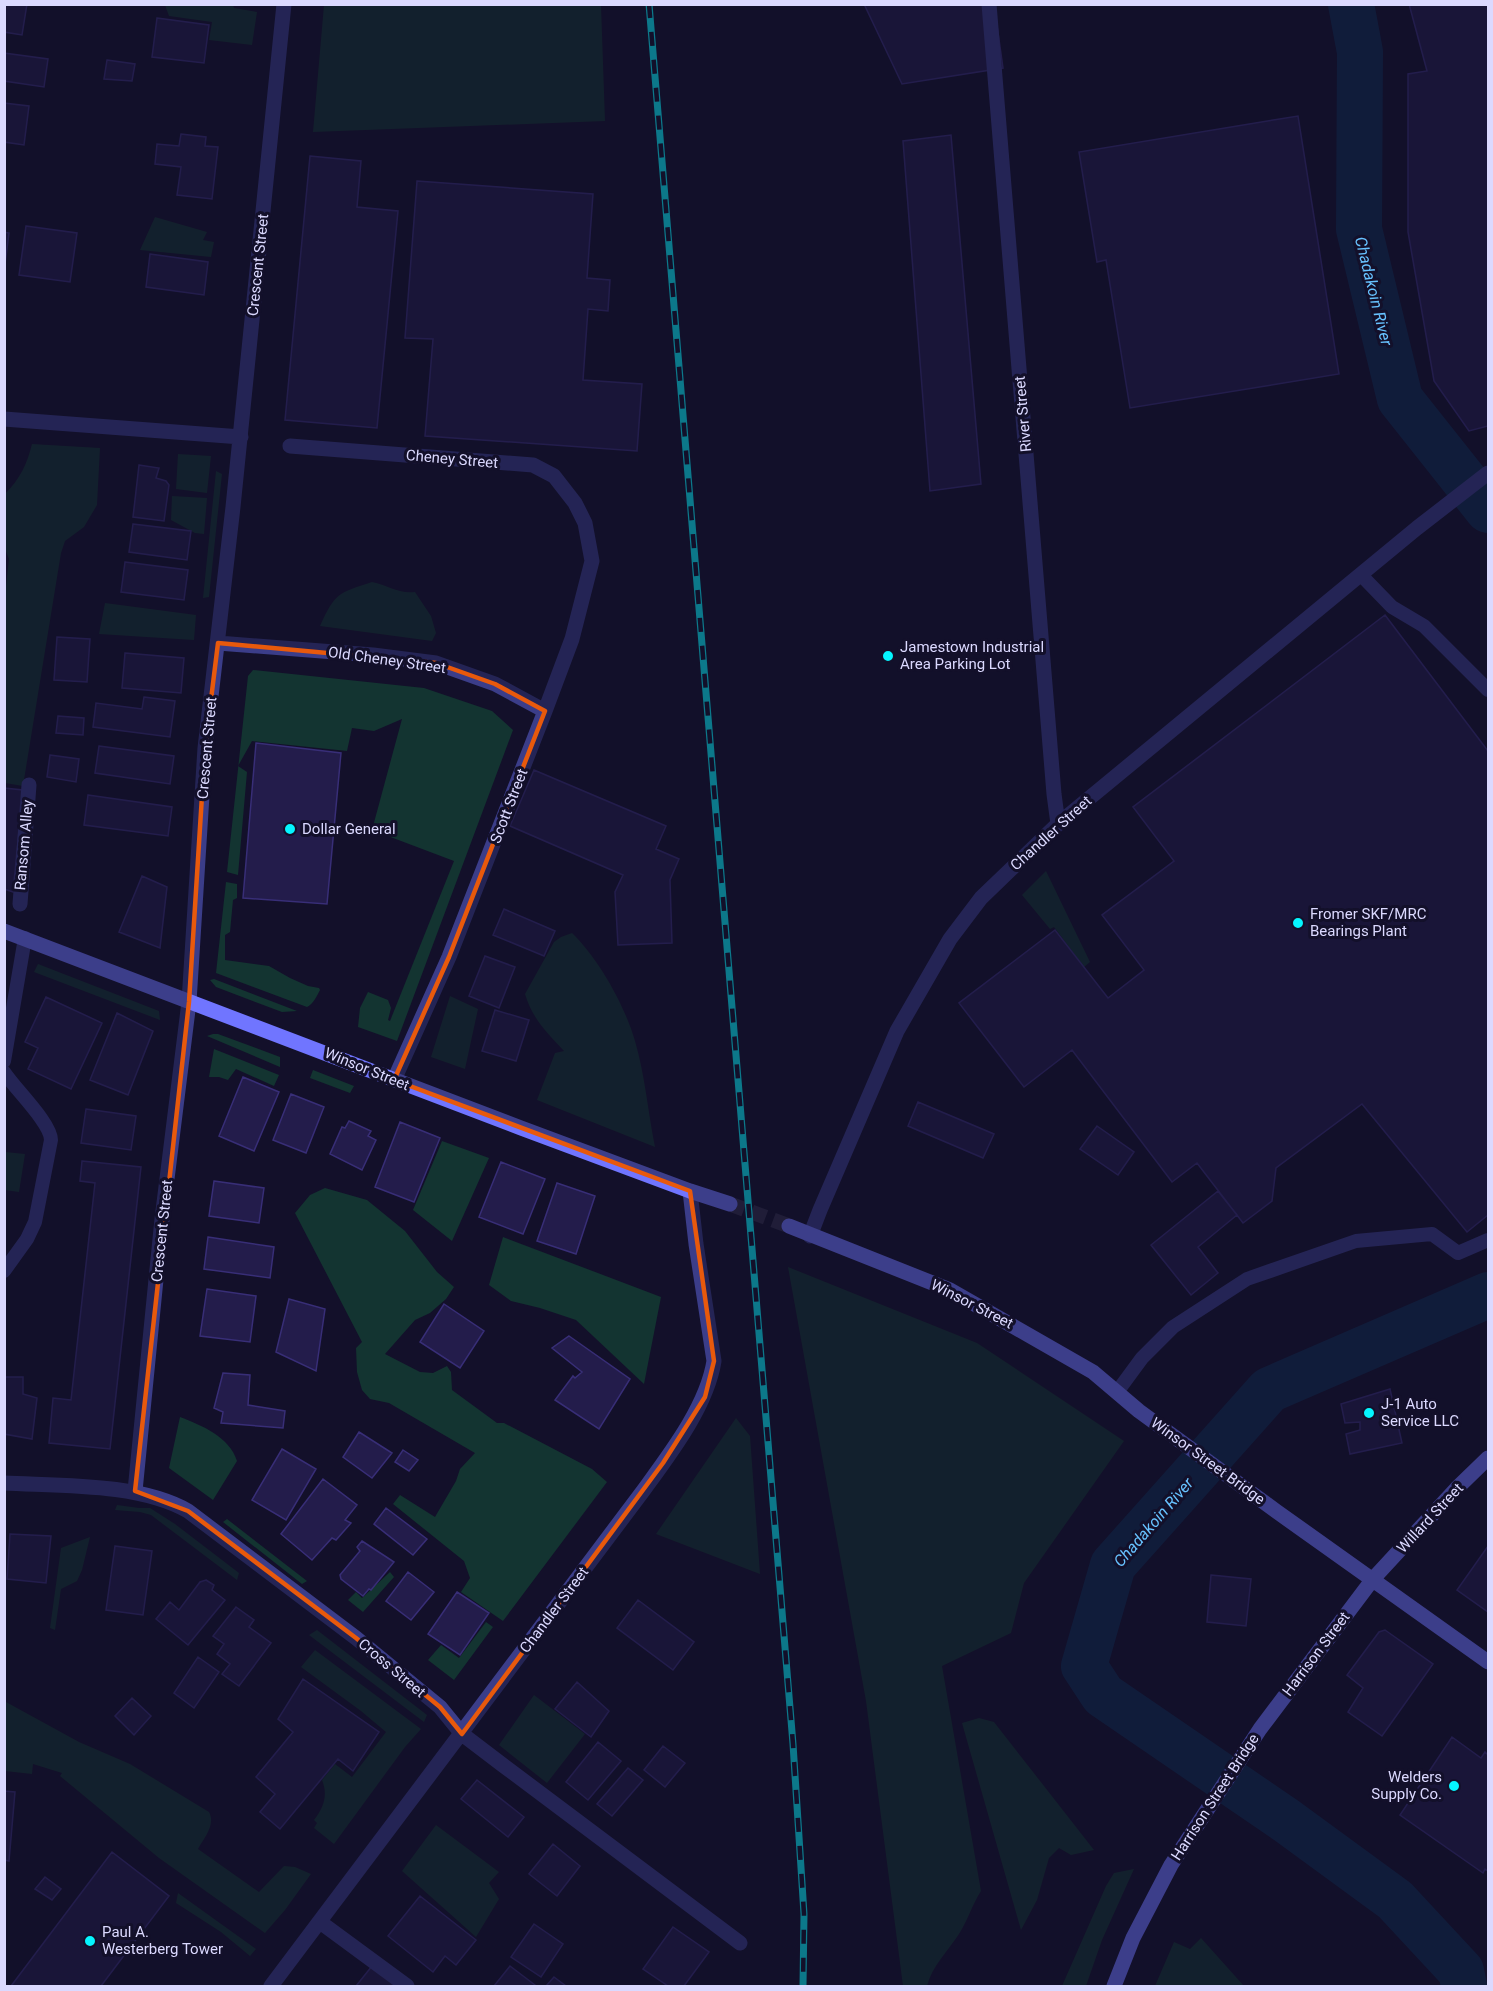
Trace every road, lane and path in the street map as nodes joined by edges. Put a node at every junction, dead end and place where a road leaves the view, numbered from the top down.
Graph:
1 (284, 4) edge
2 (989, 4) edge
3 (4, 419) edge
4 (241, 437) junction
5 (290, 446) dead end
6 (1488, 473) edge
7 (585, 523) joint
8 (1361, 574) junction
9 (218, 644) junction
10 (1488, 690) edge
11 (546, 711) junction
12 (29, 785) dead end
13 (1058, 824) junction
14 (20, 904) dead end
15 (4, 931) edge
16 (25, 938) junction
17 (189, 1002) junction
18 (7, 1033) edge
19 (4, 1061) edge
20 (4, 1072) edge
21 (394, 1080) junction
22 (690, 1191) junction
23 (730, 1204) tunnel mouth
24 (789, 1226) tunnel mouth
25 (810, 1236) junction
26 (1488, 1240) edge
27 (4, 1271) edge
28 (1117, 1392) junction
29 (1140, 1411) joint
30 (1488, 1458) edge
31 (4, 1483) edge
32 (135, 1491) junction
33 (1373, 1579) junction
34 (1488, 1662) edge
35 (1260, 1729) joint
36 (462, 1734) junction
37 (320, 1922) junction
38 (740, 1943) dead end
39 (271, 1986) edge
40 (407, 1986) edge
41 (1114, 1986) edge

1 - 4 street, Crescent Street
2 - 13 street, River Street
3 - 4 street
4 - 9 street, Crescent Street
5 - 7 street, Cheney Street
6 - 8 street, Chandler Street
7 - 11 street, Scott Street
8 - 10 lane
8 - 13 street, Chandler Street
9 - 11 street, Old Cheney Street
9 - 17 street, Crescent Street
11 - 21 street, Scott Street
12 - 14 street, Ransom Alley
13 - 25 street, Chandler Street
15 - 16 street, Winsor Street
16 - 17 street, Winsor Street
16 - 18 lane
17 - 21 street, Winsor Street
17 - 32 street, Crescent Street
18 - 19 lane
20 - 27 lane
21 - 22 street, Winsor Street
22 - 23 street, Winsor Street
22 - 36 street, Chandler Street
24 - 25 street, Winsor Street
25 - 28 street, Winsor Street
26 - 28 lane
28 - 29 street, Winsor Street
29 - 33 street, Winsor Street Bridge
30 - 33 street, Willard Street
31 - 32 street, Cross Street
32 - 36 street, Cross Street
33 - 34 street, Winsor Street Bridge
33 - 35 street, Harrison Street
35 - 41 street, Harrison Street Bridge
36 - 37 street, Chandler Street
36 - 38 street, Cross Street
37 - 39 street, Chandler Street
37 - 40 street

